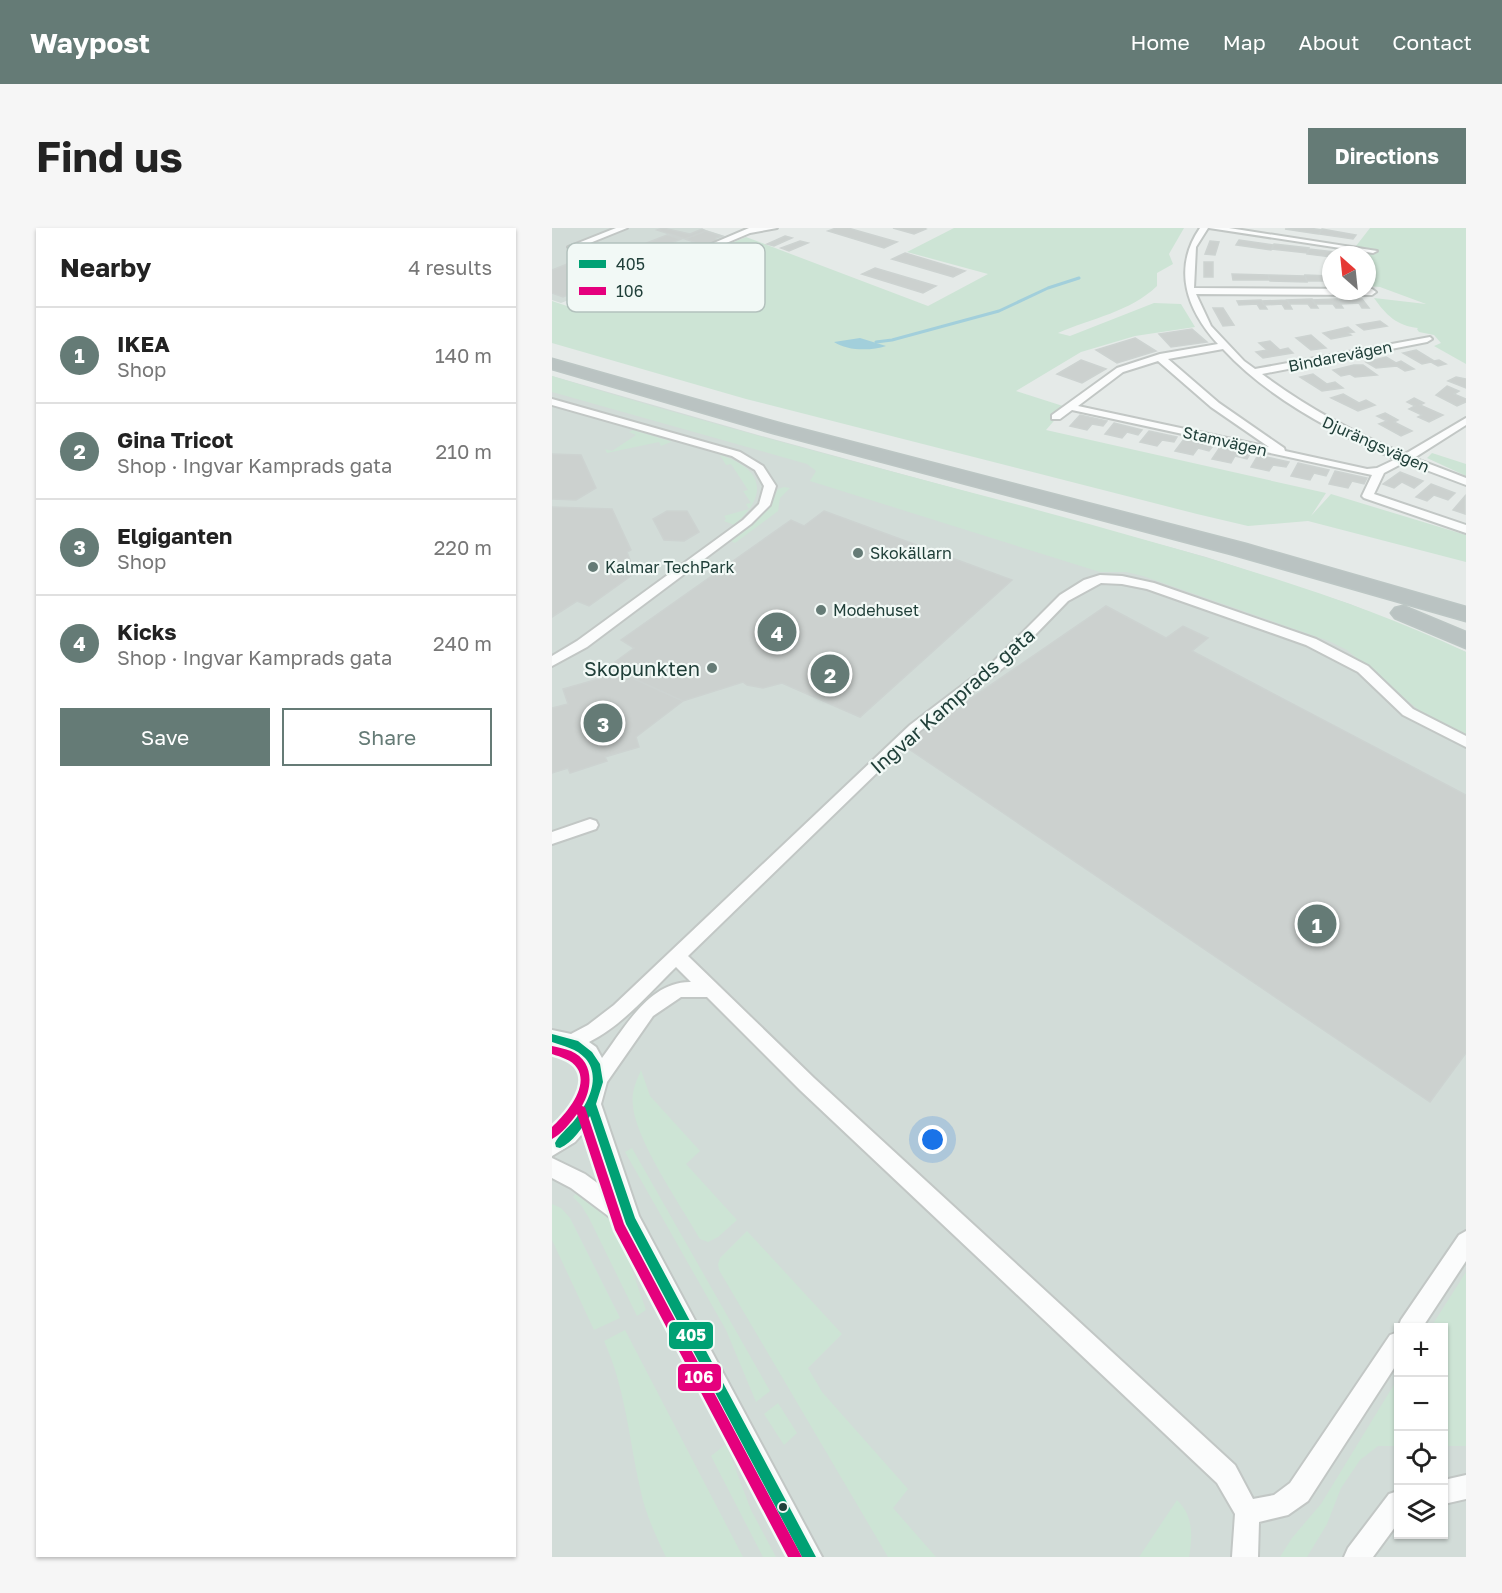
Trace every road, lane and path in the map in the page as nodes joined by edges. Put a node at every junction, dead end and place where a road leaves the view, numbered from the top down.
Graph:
1 (623, 228) edge
2 (773, 228) edge
3 (1204, 228) edge
4 (1213, 228) edge
5 (752, 229) edge
6 (583, 243) edge
7 (719, 243) edge
8 (1337, 246) edge
9 (1191, 291) junction
10 (1322, 292) edge
11 (1427, 339) dead end
12 (1225, 346) junction
13 (552, 350) edge
14 (1160, 357) junction
15 (552, 364) edge
16 (1252, 373) junction
17 (552, 402) edge
18 (1071, 407) junction
19 (1056, 417) dead end
20 (1466, 420) edge
21 (1287, 455) junction
22 (1405, 458) junction
23 (1379, 471) junction
24 (1466, 482) edge
25 (1466, 529) edge
26 (1284, 563) junction
27 (1466, 596) edge
28 (1466, 614) edge
29 (1466, 641) edge
30 (552, 662) edge
31 (1466, 742) edge
32 (590, 825) dead end
33 (552, 838) edge
34 (676, 957) junction
35 (711, 990) junction
36 (559, 1036) edge
37 (598, 1079) junction
38 (592, 1106) junction
39 (552, 1147) edge
40 (552, 1168) edge
41 (630, 1220) junction
42 (1466, 1242) edge
43 (1412, 1323) edge
44 (1394, 1349) edge
45 (1466, 1487) edge
46 (1448, 1491) edge
47 (1394, 1508) edge
48 (1247, 1512) junction
49 (809, 1557) edge
50 (1245, 1557) edge
51 (1358, 1557) edge

1 - 6 street
2 - 5 street
3 - 9 street, Djurängsvägen
4 - 8 street
5 - 7 street
9 - 10 street
9 - 12 street, Djurängsvägen
11 - 16 street, Bindarevägen
12 - 14 street
12 - 16 street, Djurängsvägen
13 - 27 highway
14 - 18 street
14 - 21 street
15 - 26 highway
16 - 22 street, Djurängsvägen
17 - 30 street
18 - 19 street
18 - 21 street, Stamvägen
20 - 22 street
21 - 23 street, Stamvägen
22 - 23 street
22 - 24 street, Djurängsvägen
23 - 25 street
26 - 28 highway
26 - 29 highway
31 - 34 street, Ingvar Kamprads gata
32 - 33 street
34 - 35 street
34 - 36 street, Ingvar Kamprads gata
35 - 37 street
35 - 48 street
36 - 37 street
37 - 38 street
38 - 39 street
38 - 41 street
40 - 41 street
41 - 49 street
42 - 43 street
44 - 48 street
45 - 46 street
47 - 51 street
48 - 50 street

